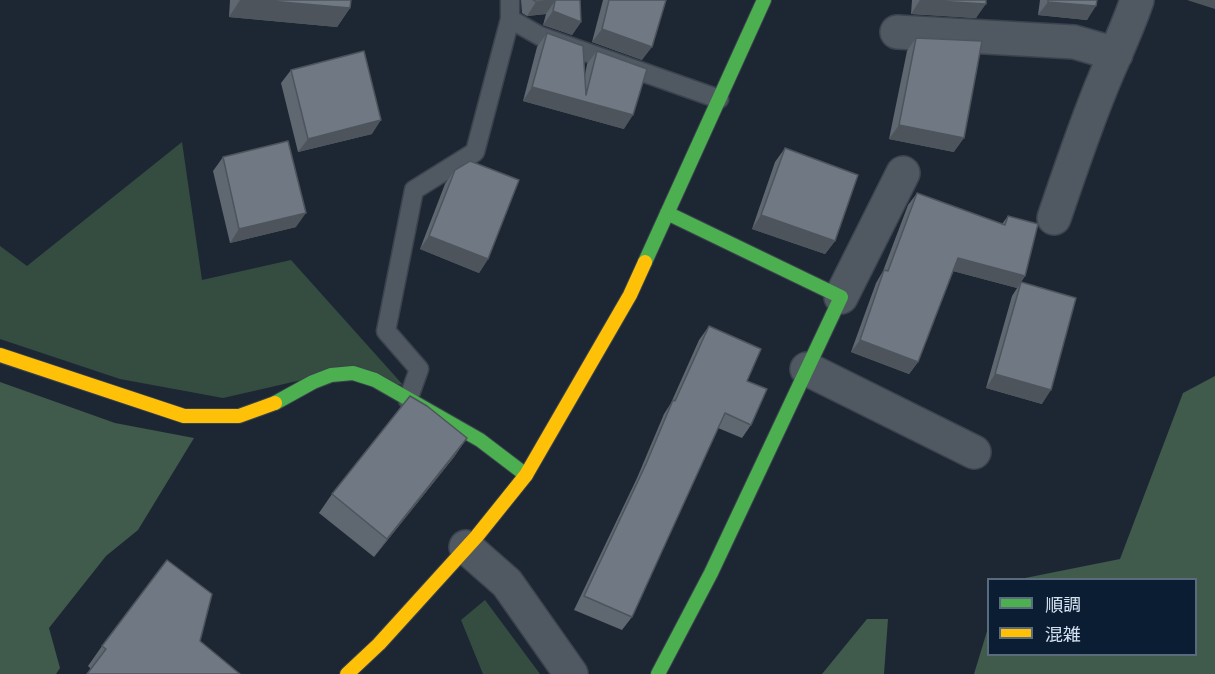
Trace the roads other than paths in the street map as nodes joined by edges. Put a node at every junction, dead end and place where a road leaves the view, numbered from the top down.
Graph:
1 (510, 0) edge
2 (764, 0) edge
3 (1137, 0) edge
4 (510, 19) junction
5 (897, 33) dead end
6 (1116, 54) junction
7 (719, 99) junction
8 (903, 173) dead end
9 (667, 213) junction
10 (1054, 218) dead end
11 (841, 297) junction
12 (0, 355) edge
13 (807, 369) junction
14 (408, 400) junction
15 (974, 452) dead end
16 (526, 475) junction
17 (466, 547) junction
18 (347, 674) edge
19 (571, 674) edge
20 (658, 674) edge

1 - 4 lane
2 - 7 street
3 - 6 street
4 - 7 lane
4 - 14 lane
5 - 6 street
6 - 10 street
7 - 9 street
8 - 11 street
9 - 11 street
9 - 16 street
11 - 13 street
12 - 14 street
13 - 15 street
13 - 20 street
14 - 16 street
16 - 17 street
17 - 18 street
17 - 19 street

